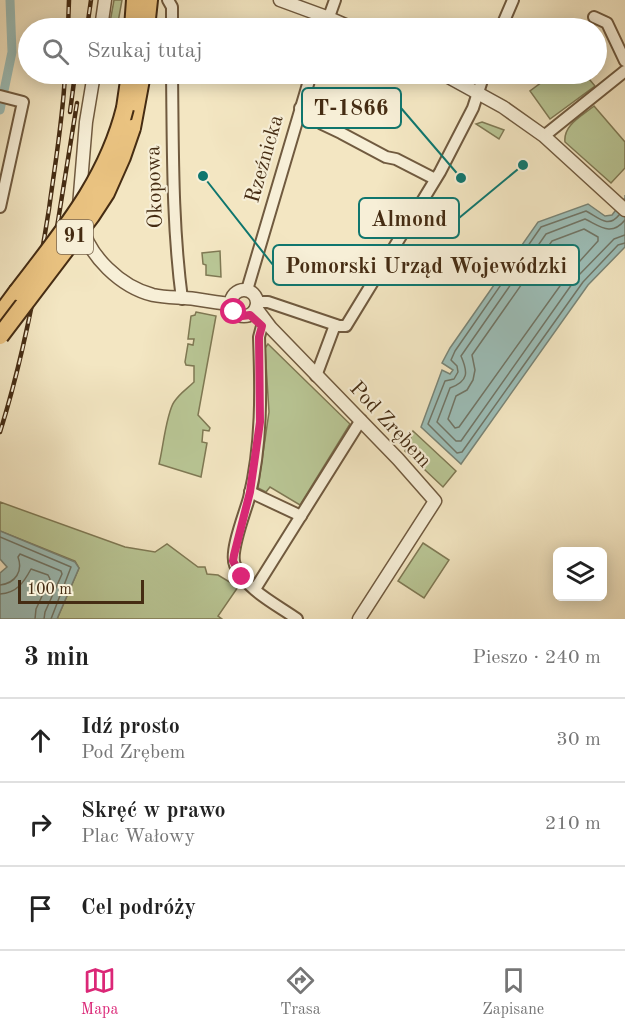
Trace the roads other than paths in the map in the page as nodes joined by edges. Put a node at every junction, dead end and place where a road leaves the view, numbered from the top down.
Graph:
1 (105, 0) edge
2 (135, 0) edge
3 (149, 0) edge
4 (168, 0) edge
5 (280, 0) edge
6 (335, 0) edge
7 (513, 0) edge
8 (102, 18) edge
9 (134, 18) edge
10 (147, 18) edge
11 (172, 18) edge
12 (317, 18) edge
13 (329, 18) edge
14 (505, 18) edge
15 (607, 23) edge
16 (625, 61) edge
17 (625, 70) edge
18 (92, 84) edge
19 (130, 84) edge
20 (139, 84) edge
21 (172, 84) edge
22 (307, 84) edge
23 (461, 84) edge
24 (481, 84) edge
25 (478, 93) junction
26 (0, 96) edge
27 (300, 108) junction
28 (130, 111) junction
29 (544, 136) junction
30 (435, 179) junction
31 (0, 207) edge
32 (625, 210) edge
33 (247, 290) junction
34 (182, 298) junction
35 (232, 302) junction
36 (255, 308) junction
37 (0, 315) edge
38 (335, 325) junction
39 (267, 327) junction
40 (0, 336) edge
41 (316, 376) junction
42 (361, 420) junction
43 (250, 492) junction
44 (301, 516) junction
45 (255, 590) junction
46 (297, 619) edge
47 (359, 619) edge

1 - 8 street
2 - 9 main road
3 - 10 main road
4 - 11 street
5 - 12 street
6 - 13 street
7 - 14 street
15 - 16 street
17 - 29 street
18 - 34 street
19 - 28 main road, 91
20 - 28 main road, 91
21 - 34 street, Okopowa
22 - 27 street, Rzeźnicka
23 - 25 street
24 - 25 street
25 - 29 street
25 - 30 street
26 - 31 street
27 - 30 street
27 - 33 street, Rzeźnicka
28 - 37 main road, 91, bridge
28 - 40 main road, 91, bridge
29 - 32 street
30 - 38 street
33 - 35 street
33 - 36 street
34 - 35 street
35 - 36 street
36 - 38 street
36 - 39 street, Pod Zrębem
38 - 41 street
39 - 41 street, Pod Zrębem
39 - 43 street
41 - 42 street, Pod Zrębem
42 - 44 street
42 - 47 street, Pod Zrębem
43 - 44 street
43 - 45 street
44 - 45 street
45 - 46 street

